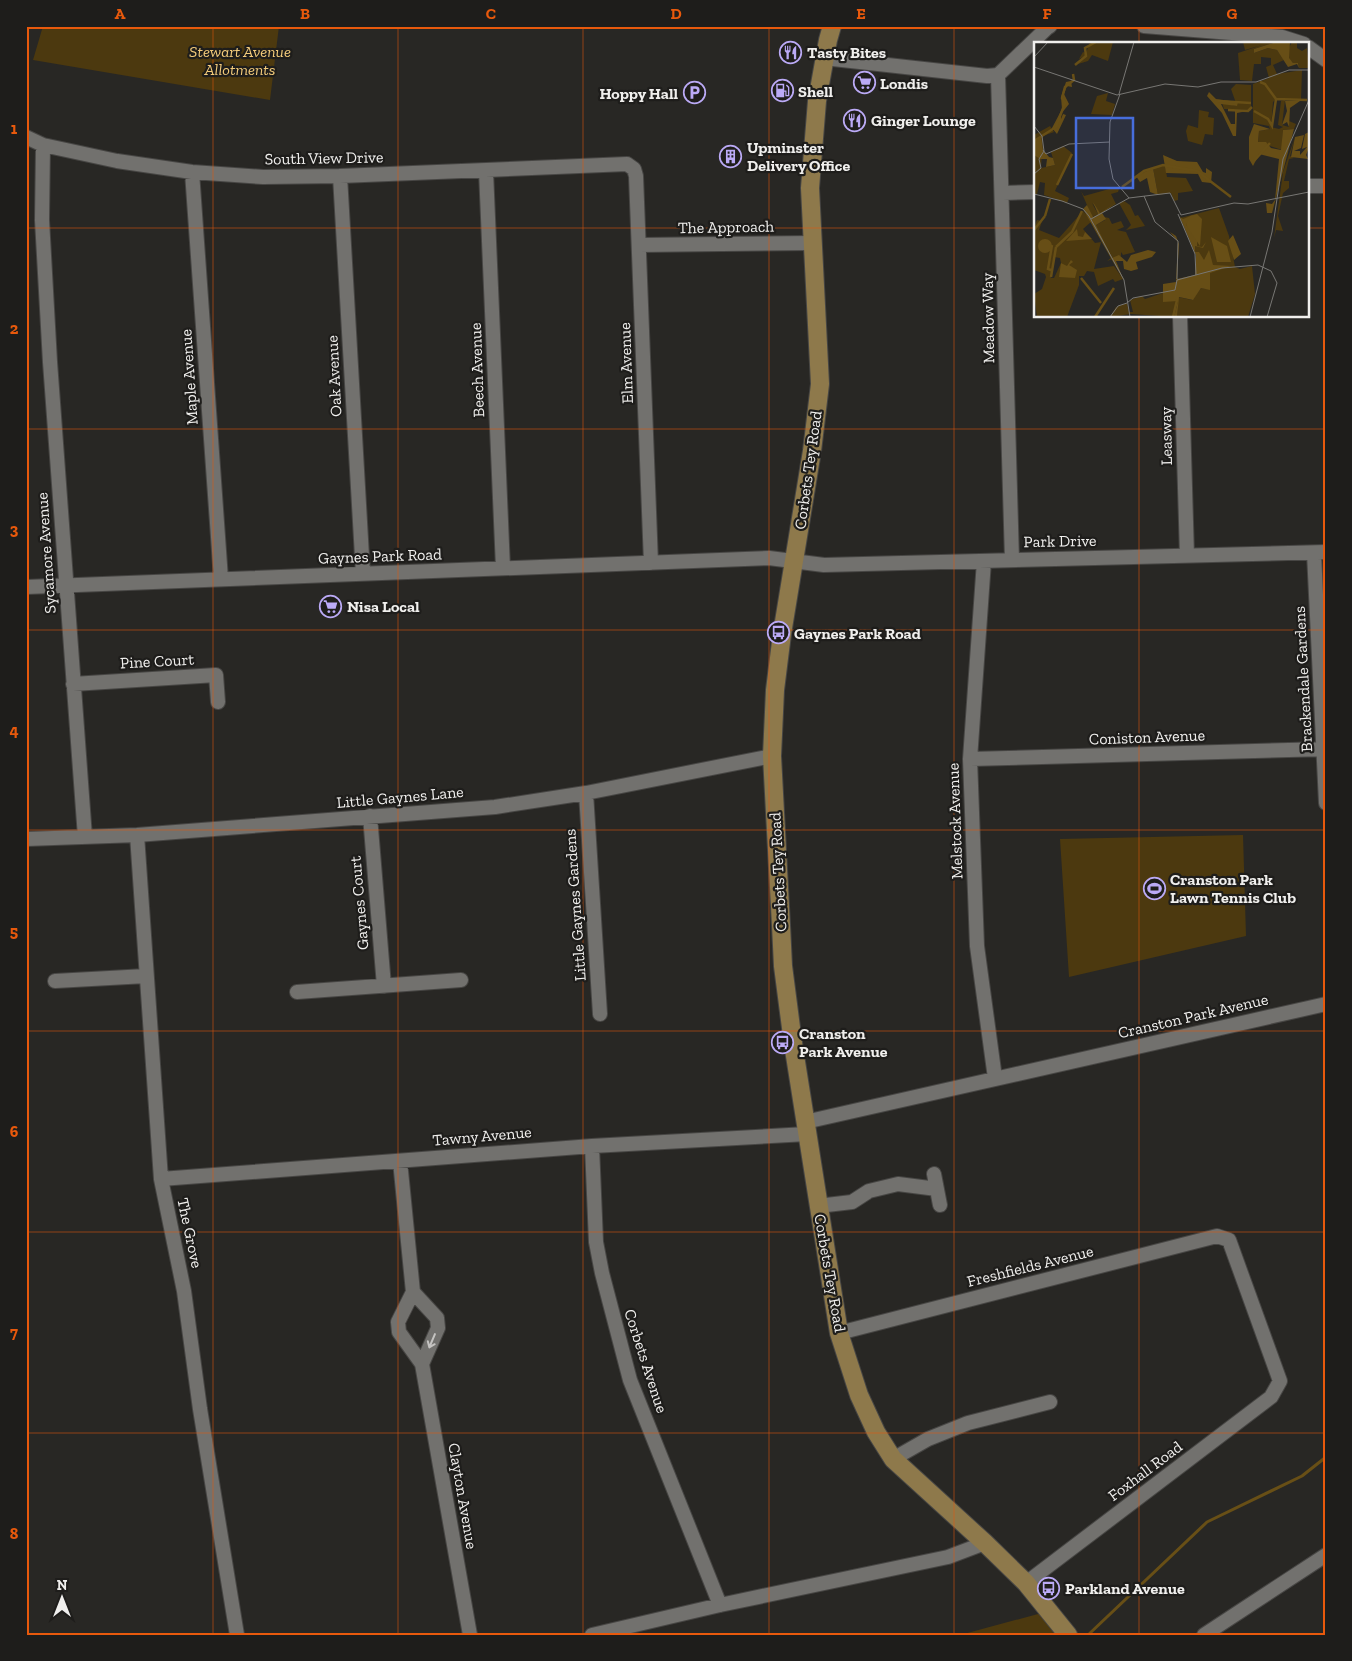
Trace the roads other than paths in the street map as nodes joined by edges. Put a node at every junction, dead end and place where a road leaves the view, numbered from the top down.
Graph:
1 (832, 26) edge
2 (1050, 26) edge
3 (1144, 26) edge
4 (1298, 42) edge
5 (1310, 48) edge
6 (824, 58) junction
7 (1326, 60) edge
8 (998, 75) junction
9 (26, 137) edge
10 (44, 146) junction
11 (628, 164) joint
12 (486, 171) junction
13 (192, 172) junction
14 (340, 176) junction
15 (1310, 186) edge
16 (1326, 186) edge
17 (1034, 192) edge
18 (1003, 193) junction
19 (813, 243) junction
20 (639, 246) junction
21 (1180, 318) edge
22 (1320, 553) edge
23 (1187, 556) junction
24 (1012, 560) junction
25 (984, 561) junction
26 (794, 562) junction
27 (651, 563) junction
28 (503, 568) junction
29 (363, 574) junction
30 (221, 579) junction
31 (66, 584) junction
32 (26, 586) edge
33 (73, 684) junction
34 (218, 702) dead end
35 (1325, 749) edge
36 (772, 756) junction
37 (970, 759) junction
38 (586, 793) junction
39 (1326, 803) edge
40 (370, 816) junction
41 (137, 835) junction
42 (85, 837) junction
43 (26, 839) edge
44 (146, 976) junction
45 (461, 980) dead end
46 (55, 982) dead end
47 (384, 986) junction
48 (297, 992) dead end
49 (1326, 1004) edge
50 (600, 1014) dead end
51 (995, 1078) junction
52 (806, 1128) junction
53 (592, 1146) junction
54 (400, 1161) junction
55 (934, 1174) dead end
56 (161, 1179) junction
57 (937, 1189) junction
58 (940, 1205) dead end
59 (818, 1206) junction
60 (413, 1292) junction
61 (839, 1333) junction
62 (422, 1364) junction
63 (1280, 1381) joint
64 (1050, 1402) dead end
65 (893, 1459) junction
66 (985, 1543) junction
67 (1326, 1555) edge
68 (1026, 1583) junction
69 (720, 1605) junction
70 (237, 1635) edge
71 (470, 1635) edge
72 (592, 1635) edge
73 (1068, 1635) edge
74 (1204, 1635) edge

1 - 6 main road, Corbets Tey Road
2 - 8 street
3 - 4 street
5 - 7 street
6 - 8 street
6 - 19 main road, Corbets Tey Road
8 - 18 street, Meadow Way
9 - 10 street, South View Drive
10 - 13 street, South View Drive
10 - 31 street, Sycamore Avenue
11 - 12 street, South View Drive
11 - 20 street, Elm Avenue
12 - 14 street, South View Drive
12 - 28 street, Beech Avenue
13 - 14 street, South View Drive
13 - 30 street, Maple Avenue
14 - 29 street, Oak Avenue
15 - 16 street
17 - 18 street
18 - 24 street, Meadow Way
19 - 20 street, The Approach
19 - 26 main road, Corbets Tey Road
20 - 27 street, Elm Avenue
21 - 23 street, Leasway
22 - 23 street, Park Drive
22 - 35 street, Brackendale Gardens
23 - 24 street, Park Drive
24 - 25 street, Park Drive
25 - 26 street, Park Drive
25 - 37 street, Melstock Avenue
26 - 27 street, Gaynes Park Road
26 - 36 main road, Corbets Tey Road
27 - 28 street, Gaynes Park Road
28 - 29 street, Gaynes Park Road
29 - 30 street, Gaynes Park Road
30 - 31 street, Gaynes Park Road
31 - 32 street, Gaynes Park Road
31 - 33 street, Sycamore Avenue
33 - 34 street, Pine Court
33 - 42 street, Sycamore Avenue
35 - 37 street, Coniston Avenue
35 - 39 street, Brackendale Gardens
36 - 38 street, Little Gaynes Lane
36 - 52 main road, Corbets Tey Road
37 - 51 street, Melstock Avenue
38 - 40 street, Little Gaynes Lane
38 - 50 street, Little Gaynes Gardens
40 - 41 street, Little Gaynes Lane
40 - 47 street, Gaynes Court
41 - 42 street, Little Gaynes Lane
41 - 44 street, The Grove
42 - 43 street, Little Gaynes Lane
44 - 46 street
44 - 56 street, The Grove
45 - 47 street
47 - 48 street
49 - 51 street, Cranston Park Avenue
51 - 52 street, Cranston Park Avenue
52 - 53 street, Tawny Avenue
52 - 59 main road, Corbets Tey Road
53 - 54 street, Tawny Avenue
53 - 69 street, Corbets Avenue
54 - 56 street, Tawny Avenue
54 - 60 street
55 - 57 street
56 - 70 street, The Grove
57 - 58 street
57 - 59 street
59 - 61 main road, Corbets Tey Road
60 - 62 street, Clayton Avenue
60 -> 62 street
61 - 63 street, Freshfields Avenue
61 - 65 main road, Corbets Tey Road
62 - 71 street, Clayton Avenue
63 - 68 street, Foxhall Road
64 - 65 street
65 - 66 main road, Corbets Tey Road
66 - 68 main road, Corbets Tey Road
66 - 69 street
67 - 74 street
68 - 73 main road, Corbets Tey Road
69 - 72 street

